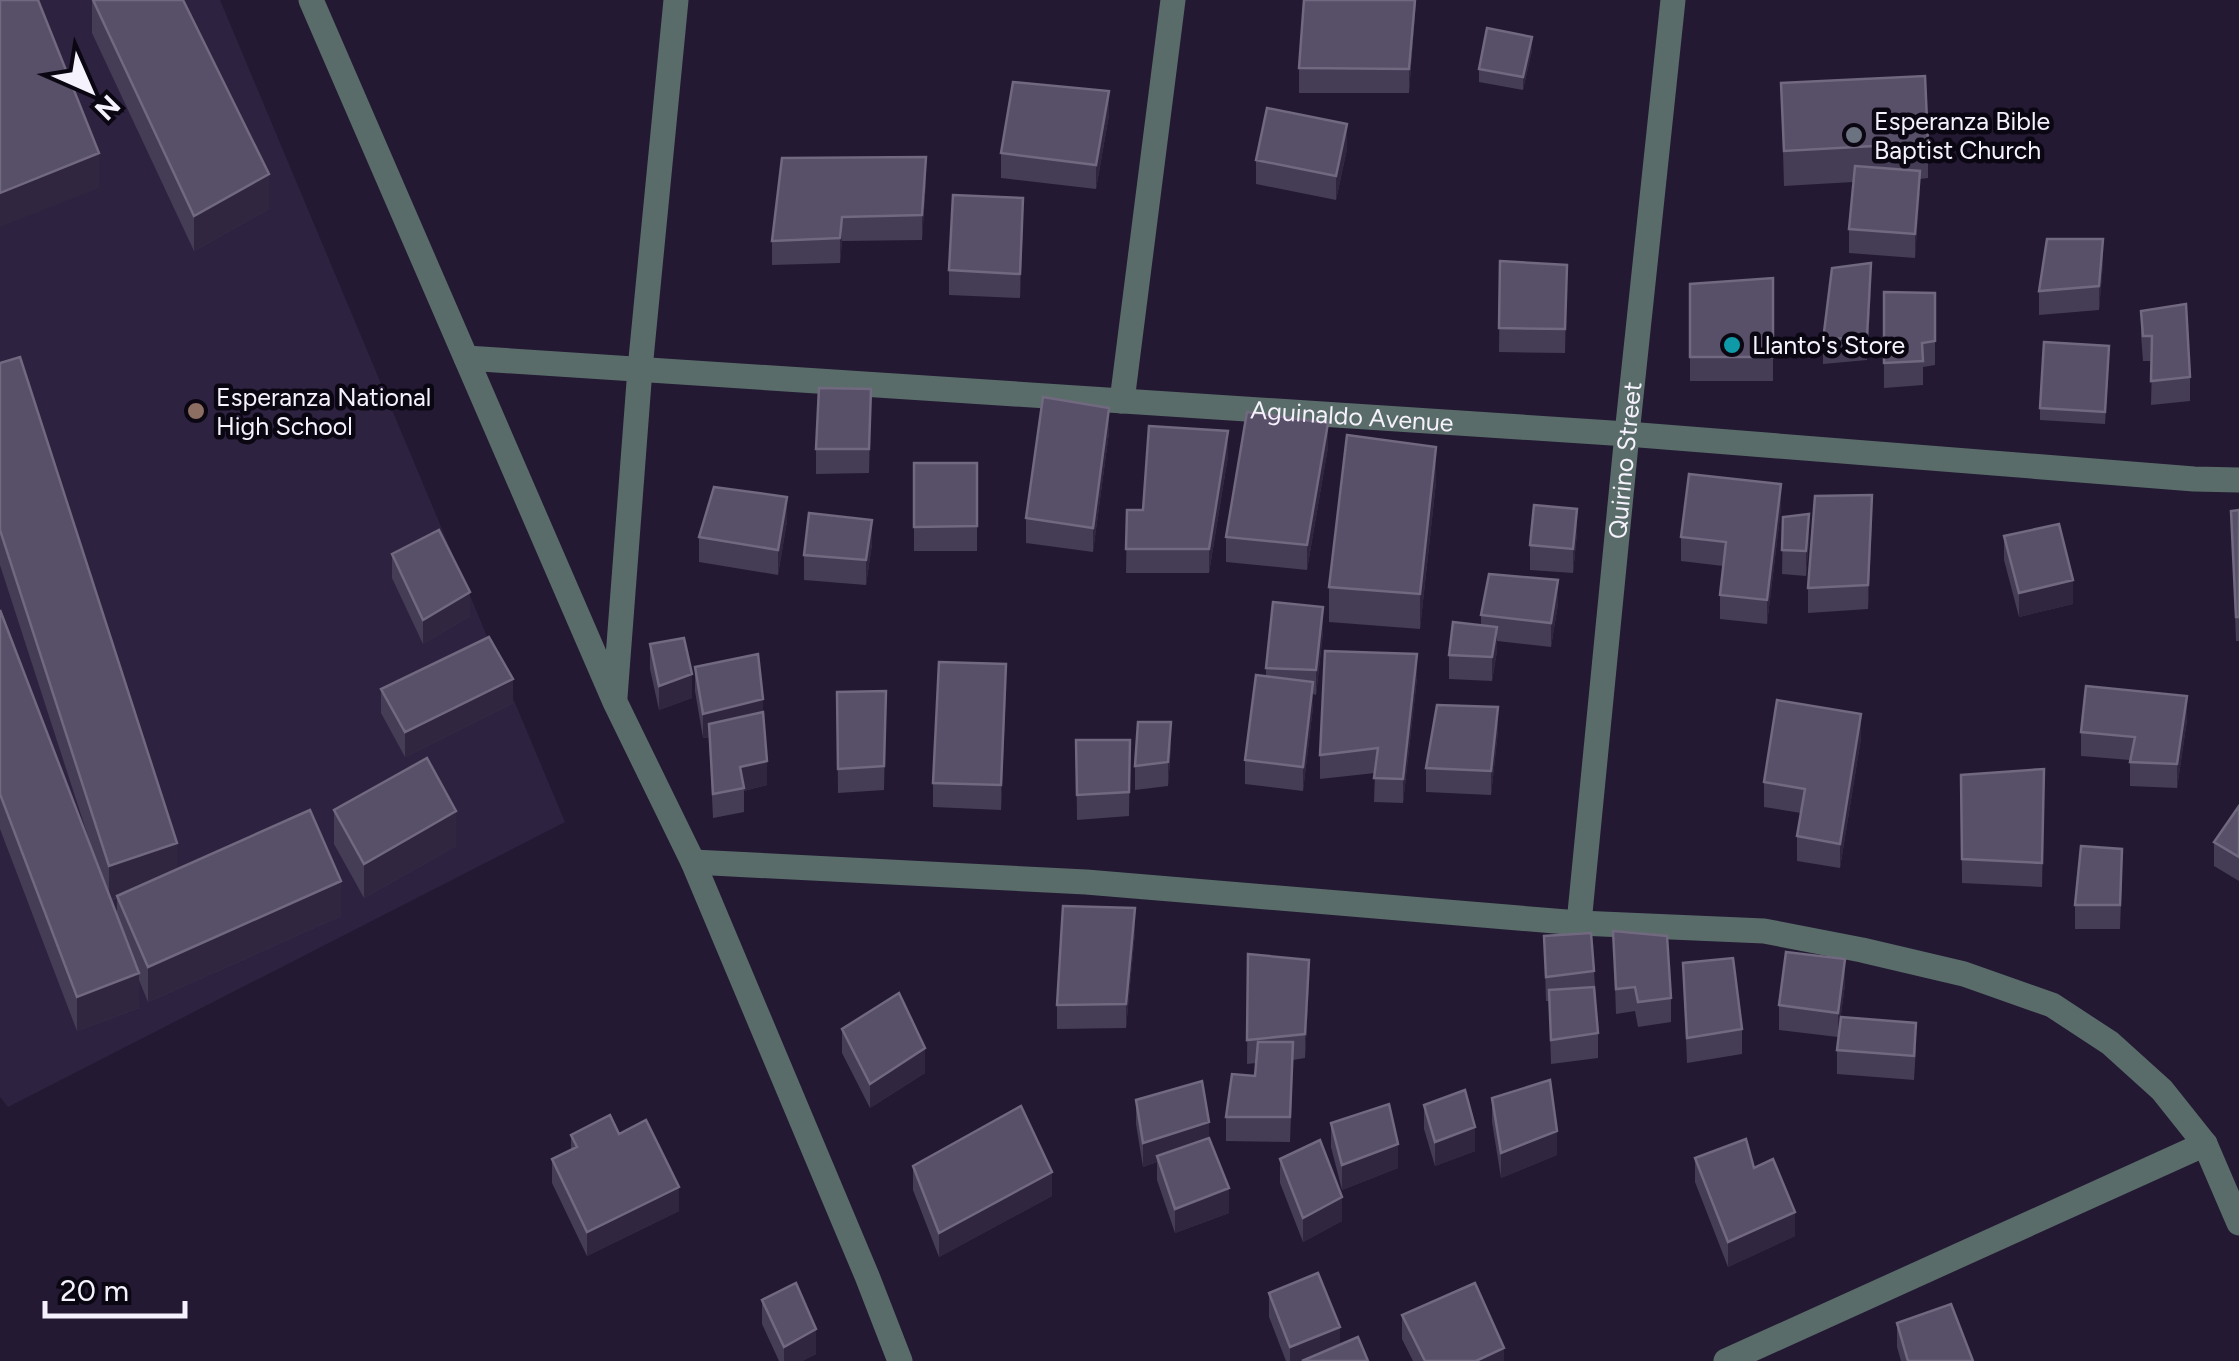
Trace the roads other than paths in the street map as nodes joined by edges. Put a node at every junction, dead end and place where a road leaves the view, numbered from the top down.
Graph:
1 (311, 0) edge
2 (676, 0) edge
3 (1173, 0) edge
4 (1673, 0) edge
5 (466, 358) junction
6 (640, 369) junction
7 (1122, 401) junction
8 (1627, 434) junction
9 (2239, 480) edge
10 (615, 702) junction
11 (692, 862) junction
12 (1579, 923) junction
13 (2205, 1144) junction
14 (2239, 1223) edge
15 (900, 1361) edge
16 (1726, 1361) edge

1 - 5 street
2 - 6 street
3 - 7 street
4 - 8 street, Quirino Street
5 - 6 street, Aguinaldo Avenue
5 - 10 street
6 - 7 street, Aguinaldo Avenue
6 - 10 street
7 - 8 street, Aguinaldo Avenue
8 - 9 street, Aguinaldo Avenue
8 - 12 street, Quirino Street
10 - 11 street
11 - 12 street
11 - 15 street
12 - 13 street
13 - 14 street
13 - 16 street

